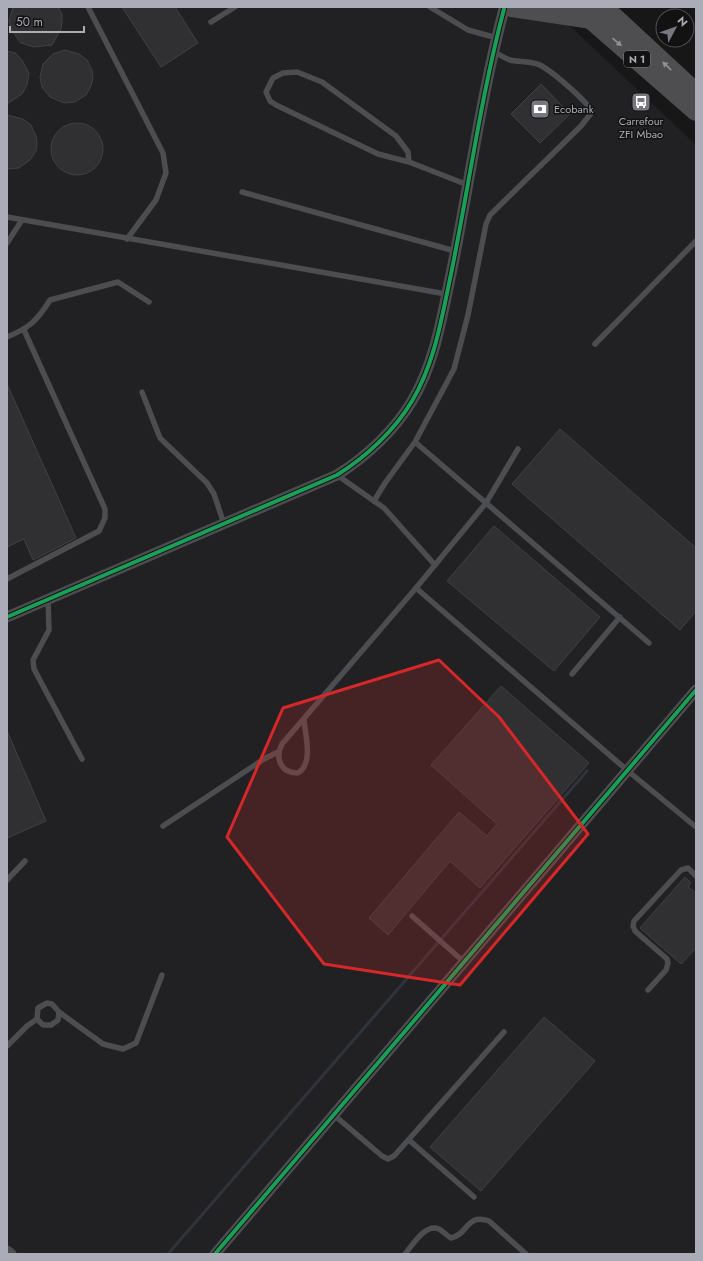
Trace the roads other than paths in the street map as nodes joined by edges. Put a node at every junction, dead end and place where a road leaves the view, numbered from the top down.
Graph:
1 (88, 7) edge
2 (235, 7) edge
3 (430, 7) edge
4 (508, 8) edge
5 (590, 11) edge
6 (210, 22) dead end
7 (496, 38) junction
8 (493, 51) junction
9 (696, 93) edge
10 (696, 111) edge
11 (410, 162) junction
12 (468, 185) junction
13 (242, 192) dead end
14 (7, 217) edge
15 (22, 220) junction
16 (127, 239) junction
17 (696, 241) edge
18 (7, 243) edge
19 (455, 251) junction
20 (446, 294) junction
21 (149, 302) dead end
22 (24, 330) junction
23 (7, 337) edge
24 (595, 344) dead end
25 (142, 392) dead end
26 (415, 442) junction
27 (518, 450) dead end
28 (337, 475) junction
29 (374, 501) junction
30 (486, 503) junction
31 (224, 524) junction
32 (435, 565) junction
33 (7, 579) edge
34 (416, 588) junction
35 (48, 599) junction
36 (7, 617) edge
37 (620, 617) junction
38 (650, 643) dead end
39 (572, 674) dead end
40 (696, 690) edge
41 (304, 719) junction
42 (278, 752) junction
43 (82, 759) dead end
44 (628, 771) junction
45 (163, 826) dead end
46 (696, 827) edge
47 (25, 861) dead end
48 (696, 876) edge
49 (7, 880) edge
50 (412, 916) dead end
51 (464, 962) junction
52 (162, 975) dead end
53 (648, 990) dead end
54 (59, 1012) junction
55 (37, 1019) junction
56 (504, 1032) dead end
57 (7, 1046) edge
58 (334, 1115) junction
59 (409, 1140) junction
60 (474, 1196) dead end
61 (7, 1251) edge
62 (11, 1254) edge
63 (215, 1254) edge
64 (404, 1254) edge
65 (526, 1254) edge

1 - 16 lane
2 - 6 lane
3 - 7 lane
4 - 5 highway
4 - 7 street
9 -> 5 highway, N 1
5 -> 10 highway, N 1
7 - 8 street
8 - 12 street
8 - 26 lane
11 - 11 lane
11 - 12 lane
12 - 19 street
13 - 19 lane
14 - 15 lane
15 - 16 lane
15 - 18 lane
16 - 20 lane
17 - 24 lane
19 - 20 street
20 - 28 street
21 - 22 lane
22 - 23 lane
22 - 33 lane
25 - 31 lane
26 - 29 lane
26 - 30 lane
27 - 30 lane
28 - 29 lane
28 - 31 street
29 - 32 lane
30 - 32 lane
30 - 37 lane
31 - 35 street
32 - 34 lane
34 - 41 lane
34 - 44 lane
35 - 36 street
35 - 43 lane
37 - 38 lane
37 - 39 lane
40 - 44 street
41 - 42 lane
41 - 42 lane
42 - 45 lane
44 - 46 lane
44 - 51 street
47 - 49 lane
48 - 53 lane
50 - 51 lane
51 - 58 street
52 - 54 lane
54 - 55 lane
54 - 55 lane
55 - 57 lane
56 - 59 lane
58 - 59 lane
58 - 63 street
59 - 60 lane
61 - 62 street
64 - 65 lane

